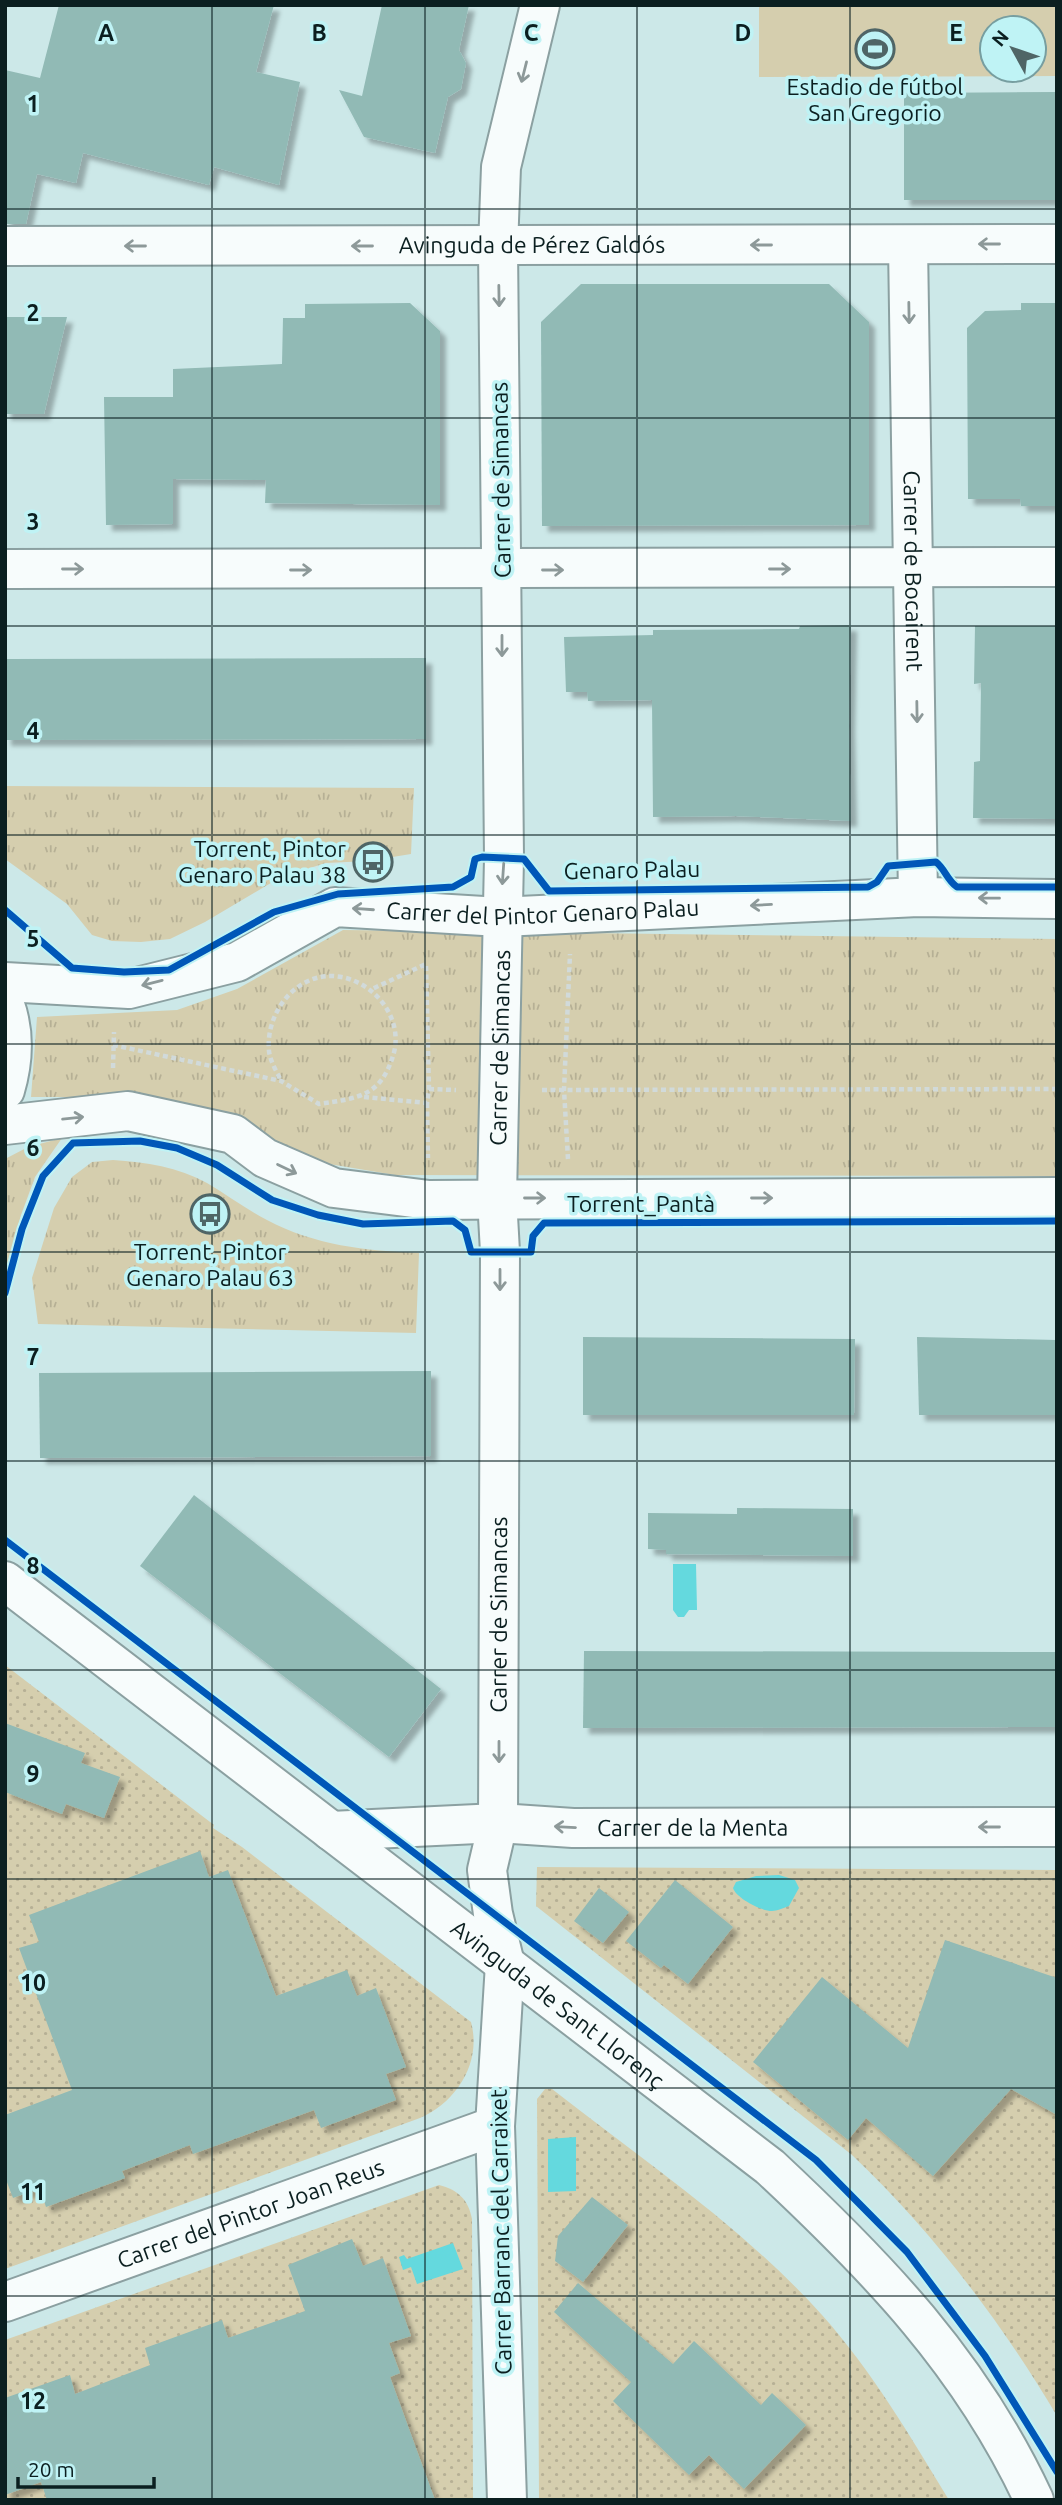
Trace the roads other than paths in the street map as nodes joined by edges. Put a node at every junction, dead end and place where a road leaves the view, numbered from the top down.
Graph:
1 (540, 5) edge
2 (1057, 244) edge
3 (908, 245) junction
4 (5, 246) edge
5 (498, 247) junction
6 (1057, 567) edge
7 (915, 568) junction
8 (5, 569) edge
9 (502, 570) junction
10 (918, 897) junction
11 (1057, 899) edge
12 (500, 918) junction
13 (5, 982) edge
14 (5, 1005) edge
15 (5, 1090) edge
16 (5, 1125) edge
17 (1057, 1197) edge
18 (497, 1198) junction
19 (5, 1581) edge
20 (498, 1822) junction
21 (1057, 1827) edge
22 (331, 1831) junction
23 (505, 1964) junction
24 (495, 2126) junction
25 (5, 2302) edge
26 (507, 2500) edge
27 (1034, 2500) edge

1 -> 5 street, Carrer de Simancas
2 -> 3 street, Avinguda de Pérez Galdós
3 -> 5 street, Avinguda de Pérez Galdós
3 -> 7 street, Carrer de Bocairent
5 -> 4 street, Avinguda de Pérez Galdós
5 -> 9 street, Carrer de Simancas
6 - 7 street
9 -> 7 street
7 -> 10 street, Carrer de Bocairent
8 -> 9 street
9 -> 12 street, Carrer de Simancas
11 -> 10 street, Carrer del Pintor Genaro Palau
10 -> 12 street, Carrer del Pintor Genaro Palau
12 -> 13 street, Carrer del Pintor Genaro Palau
12 - 18 street, Carrer de Simancas
14 - 15 street
16 -> 18 street
18 -> 17 street
18 -> 20 street, Carrer de Simancas
19 - 22 street, Avinguda de Sant Llorenç
21 -> 20 street, Carrer de la Menta
20 - 22 street, Carrer de la Menta
20 - 23 street, Carrer de Simancas
22 - 23 street, Avinguda de Sant Llorenç
23 - 24 street, Carrer Barranc del Carraixet
23 - 27 street, Avinguda de Sant Llorenç
24 - 25 street, Carrer del Pintor Joan Reus
24 - 26 street, Carrer Barranc del Carraixet

